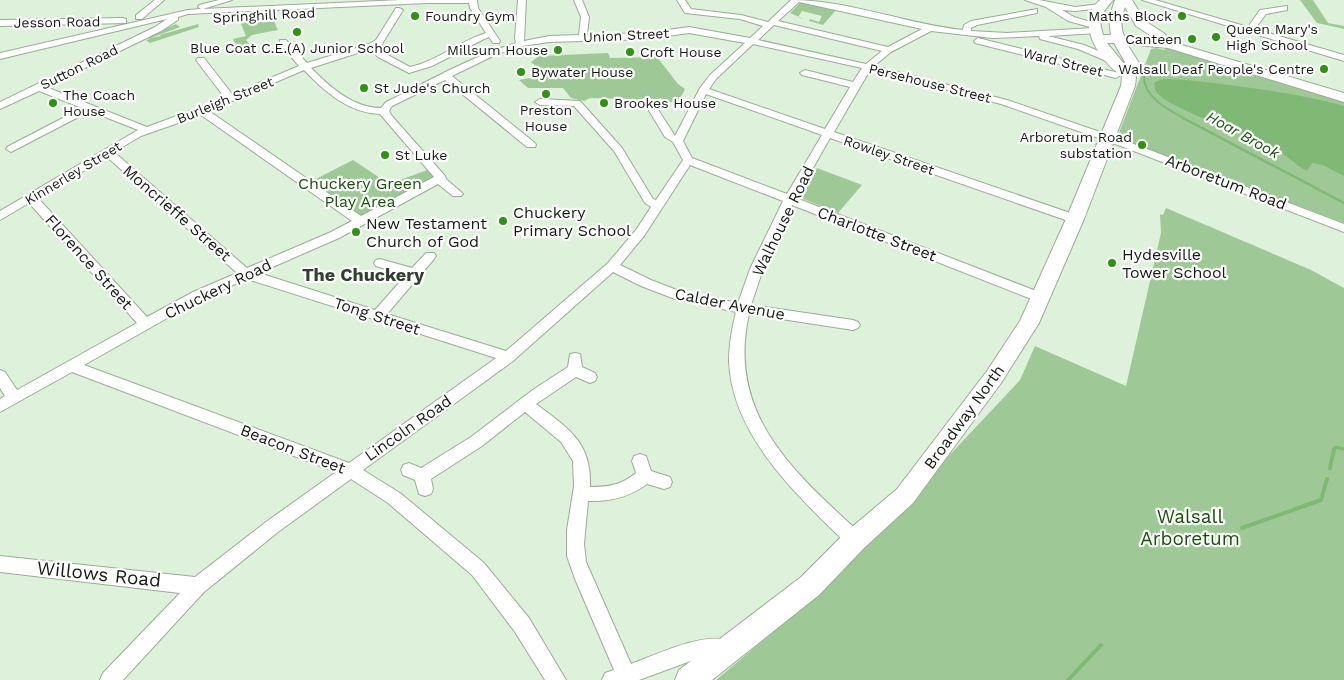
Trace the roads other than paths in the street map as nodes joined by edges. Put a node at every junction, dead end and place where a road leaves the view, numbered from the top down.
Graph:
1 (160, 0) edge
2 (228, 0) edge
3 (427, 0) edge
4 (470, 0) edge
5 (480, 0) edge
6 (522, 0) edge
7 (578, 0) edge
8 (681, 0) edge
9 (796, 0) edge
10 (802, 0) edge
11 (1121, 0) edge
12 (1126, 0) edge
13 (1146, 0) edge
14 (827, 2) edge
15 (1274, 2) dead end
16 (1104, 3) edge
17 (1033, 4) edge
18 (1049, 5) junction
19 (413, 7) junction
20 (399, 8) junction
21 (1284, 8) junction
22 (151, 11) junction
23 (688, 11) junction
24 (1293, 13) dead end
25 (166, 16) junction
26 (183, 16) junction
27 (394, 20) junction
28 (1057, 20) junction
29 (130, 22) junction
30 (0, 23) edge
31 (772, 23) junction
32 (930, 28) junction
33 (689, 30) junction
34 (1250, 31) junction
35 (967, 33) junction
36 (1106, 33) junction
37 (491, 34) junction
38 (1027, 34) junction
39 (1010, 35) junction
40 (583, 37) junction
41 (977, 40) dead end
42 (750, 41) junction
43 (1161, 41) junction
44 (283, 42) dead end
45 (522, 44) junction
46 (372, 46) junction
47 (1010, 48) junction
48 (503, 49) junction
49 (890, 50) junction
50 (0, 56) edge
51 (1344, 58) edge
52 (201, 60) dead end
53 (1114, 61) junction
54 (304, 66) junction
55 (868, 66) junction
56 (1126, 68) junction
57 (810, 73) dead end
58 (445, 75) junction
59 (857, 86) junction
60 (38, 87) junction
61 (703, 90) junction
62 (1344, 98) edge
63 (231, 99) junction
64 (540, 102) dead end
65 (663, 102) dead end
66 (0, 106) edge
67 (91, 107) junction
68 (202, 111) junction
69 (384, 111) junction
70 (146, 130) junction
71 (828, 134) junction
72 (1107, 138) junction
73 (678, 141) junction
74 (531, 145) dead end
75 (8, 150) edge
76 (108, 152) junction
77 (688, 160) junction
78 (439, 179) junction
79 (456, 190) dead end
80 (31, 198) junction
81 (791, 200) junction
82 (660, 206) junction
83 (0, 216) edge
84 (1075, 219) junction
85 (361, 222) junction
86 (1344, 228) edge
87 (430, 256) dead end
88 (380, 263) dead end
89 (612, 266) junction
90 (415, 273) junction
91 (246, 274) junction
92 (1039, 298) junction
93 (744, 309) junction
94 (377, 316) junction
95 (146, 325) junction
96 (852, 325) dead end
97 (508, 357) junction
98 (70, 366) junction
99 (0, 376) edge
100 (590, 377) dead end
101 (14, 397) junction
102 (526, 404) junction
103 (0, 406) edge
104 (349, 470) junction
105 (419, 478) dead end
106 (664, 482) dead end
107 (580, 493) junction
108 (855, 540) junction
109 (0, 564) edge
110 (198, 586) junction
111 (730, 647) junction
112 (619, 678) edge
113 (110, 680) edge
114 (556, 680) edge
115 (689, 680) edge

1 - 22 street
2 - 26 street
3 - 4 street
3 - 19 street
4 - 5 street
4 - 19 street
4 - 37 street
6 - 45 street
7 - 40 street
8 - 23 street
9 - 31 street
10 - 14 street
11 - 36 highway
12 - 43 highway
13 - 34 street
14 - 32 street
15 - 21 street
16 - 18 street
16 - 36 highway
17 - 18 street
17 - 28 street
17 - 35 street
18 - 36 street
19 - 20 street, Springhill Road
19 - 27 street
20 - 26 street, Springhill Road
20 - 27 street
21 - 24 street
21 - 34 street
22 - 25 street
22 - 29 street
23 - 31 street
23 - 33 street
25 - 26 street
25 - 29 street
26 - 29 street
26 - 60 street, Sutton Road
27 - 46 street
28 - 36 street
28 - 38 street
29 - 30 street, Jesson Road
29 - 50 street
31 - 42 street
31 - 49 street
32 - 35 street
32 - 49 street, Walhouse Road
33 - 40 street, Union Street
33 - 42 street, Union Street
34 - 51 street
35 - 39 street
36 - 38 street
36 - 43 highway
36 - 53 highway
36 - 56 highway
37 - 46 street
37 - 48 street
38 - 39 street
38 - 53 street
39 - 47 street, Ward Street
40 - 45 street, Union Street
41 - 47 street, Ward Street
42 - 55 street, Persehouse Street
42 - 61 street
43 - 56 highway
43 - 62 highway
44 - 54 street
45 - 48 street, Union Street
46 - 54 street, Burleigh Street
47 - 56 street, Ward Street
48 - 58 street, Union Street
49 - 55 street, Walhouse Road
52 - 63 street
53 - 56 highway
54 - 63 street, Burleigh Street
54 - 69 street
55 - 59 street, Walhouse Road
55 - 72 street, Persehouse Street
56 - 72 highway, Broadway North
57 - 59 street
58 - 69 street, Union Street
58 - 74 street
59 - 71 street, Walhouse Road
60 - 66 street, Sutton Road
60 - 67 street
61 - 71 street, Rowley Street
61 - 73 street
63 - 68 street, Burleigh Street
64 - 82 street
65 - 73 street
67 - 70 street
67 - 75 street
68 - 70 street, Burleigh Street
68 - 85 street
69 - 78 street
70 - 76 street, Kinnerley Street
71 - 81 street, Walhouse Road
71 - 84 street, Rowley Street
72 - 84 highway, Broadway North
72 - 86 street, Arboretum Road
73 - 77 street
76 - 80 street, Kinnerley Street
76 - 91 street, Moncrieffe Street
77 - 81 street, Charlotte Street
77 - 82 street, Lincoln Road
78 - 79 street
78 - 85 street, Chuckery Road
80 - 83 street, Kinnerley Street
80 - 95 street, Florence Street
81 - 92 street, Charlotte Street
81 - 93 street, Walhouse Road
82 - 89 street, Lincoln Road
84 - 92 highway, Broadway North
85 - 91 street, Chuckery Road
87 - 90 street
88 - 90 street
89 - 93 street, Calder Avenue
89 - 97 street, Lincoln Road
90 - 94 street
91 - 94 street, Tong Street
91 - 95 street, Chuckery Road
92 - 108 highway, Broadway North
93 - 96 street, Calder Avenue
93 - 108 street, Walhouse Road
94 - 97 street, Tong Street
95 - 98 street, Chuckery Road
97 - 104 street, Lincoln Road
98 - 101 street, Chuckery Road
98 - 104 street, Beacon Street
99 - 101 street
100 - 102 street
101 - 103 street, Chuckery Road
102 - 105 street
102 - 107 street
104 - 110 street, Lincoln Road
104 - 114 street, Beacon Street
106 - 107 street
107 - 112 street
108 - 111 highway, Broadway North
109 - 110 street, Willows Road
110 - 113 street, Lincoln Road
111 - 112 street
111 - 115 highway, Broadway North

